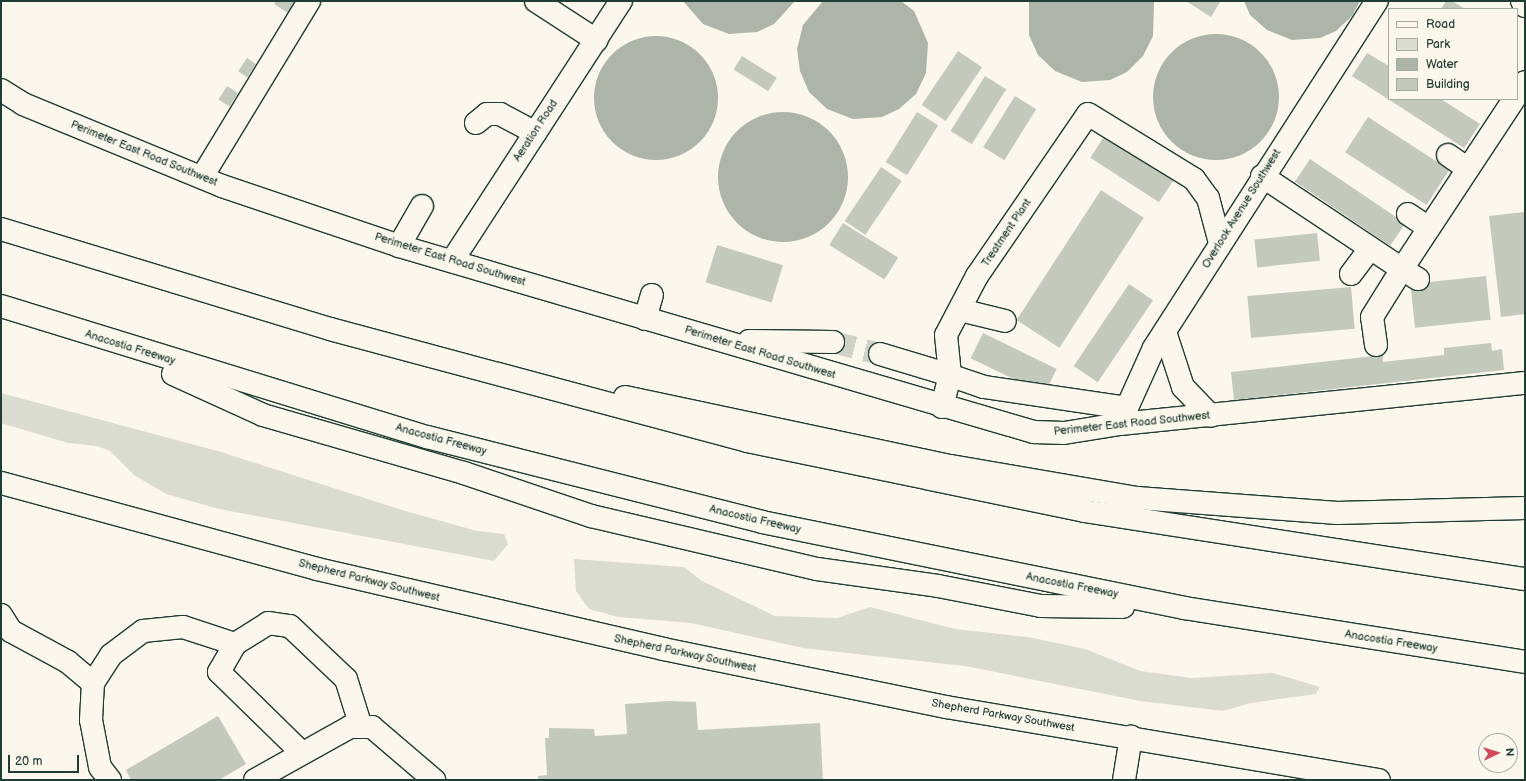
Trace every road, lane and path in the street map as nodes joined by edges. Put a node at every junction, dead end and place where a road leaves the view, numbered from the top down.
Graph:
1 (309, 1) edge
2 (536, 1) edge
3 (621, 1) edge
4 (1378, 1) edge
5 (1522, 1) edge
6 (1525, 6) edge
7 (596, 40) junction
8 (1525, 82) edge
9 (1, 90) edge
10 (1518, 92) edge
11 (1513, 100) edge
12 (1, 101) edge
13 (23, 104) junction
14 (476, 123) dead end
15 (543, 132) junction
16 (1448, 155) dead end
17 (1468, 169) junction
18 (1262, 176) junction
19 (202, 177) junction
20 (422, 206) dead end
21 (1408, 214) dead end
22 (1429, 228) junction
23 (1, 229) edge
24 (1220, 243) junction
25 (399, 246) junction
26 (1370, 249) junction
27 (452, 261) junction
28 (1351, 274) dead end
29 (1410, 274) junction
30 (652, 295) dead end
31 (1, 306) edge
32 (960, 310) junction
33 (645, 319) junction
34 (1005, 321) dead end
35 (1165, 332) junction
36 (94, 337) junction
37 (727, 341) junction
38 (833, 342) tunnel mouth
39 (1376, 345) dead end
40 (880, 354) tunnel mouth
41 (496, 374) junction
42 (950, 375) junction
43 (1525, 383) edge
44 (942, 407) junction
45 (1123, 416) junction
46 (1211, 416) junction
47 (1, 482) edge
48 (1525, 508) edge
49 (1525, 579) edge
50 (1185, 608) junction
51 (1, 615) edge
52 (235, 644) junction
53 (1525, 662) edge
54 (93, 683) junction
55 (361, 727) junction
56 (1132, 737) junction
57 (302, 753) junction
58 (110, 780) edge
59 (255, 780) edge
60 (434, 780) edge
61 (1124, 780) edge
62 (1379, 780) edge

1 - 19 main road
2 - 7 main road
3 - 7 main road, Aeration Road
4 - 18 main road, Overlook Avenue Southwest
5 - 6 main road
7 - 15 main road, Aeration Road
8 - 10 main road
9 - 13 main road, Perimeter East Road Southwest
11 - 17 main road
12 - 13 main road, Perimeter East Road Southwest
13 - 19 main road, Perimeter East Road Southwest
14 - 15 main road
15 - 27 main road, Aeration Road
16 - 17 main road
17 - 22 main road
18 - 24 main road, Overlook Avenue Southwest
18 - 26 main road
19 - 25 main road, Perimeter East Road Southwest
20 - 25 main road
21 - 22 main road
22 - 29 main road
23 - 41 main road
24 - 32 main road, Treatment Plant
24 - 35 main road, Overlook Avenue Southwest
25 - 27 main road, Perimeter East Road Southwest
26 - 28 main road
26 - 29 main road
27 - 33 main road, Perimeter East Road Southwest
29 - 39 main road
30 - 33 main road
31 - 36 main road, Anacostia Freeway
32 - 34 main road
32 - 42 main road, Treatment Plant
33 - 37 main road, Perimeter East Road Southwest
35 - 45 main road, Overlook Avenue Southwest
35 - 46 main road
36 - 50 main road, Anacostia Freeway
36 - 50 main road
37 - 38 main road
37 - 44 main road, Perimeter East Road Southwest
40 - 42 main road
41 - 48 main road
41 - 49 main road
42 - 44 main road, Treatment Plant
42 - 45 main road
43 - 46 main road, Perimeter East Road Southwest
44 - 45 main road, Perimeter East Road Southwest
45 - 46 main road, Perimeter East Road Southwest
47 - 56 main road, Shepherd Parkway Southwest
50 - 53 main road, Anacostia Freeway
51 - 54 main road
52 - 54 main road
52 - 55 main road
52 - 57 main road
54 - 58 main road
55 - 57 main road
55 - 60 main road
56 - 61 main road
56 - 62 main road, Shepherd Parkway Southwest
57 - 59 main road

